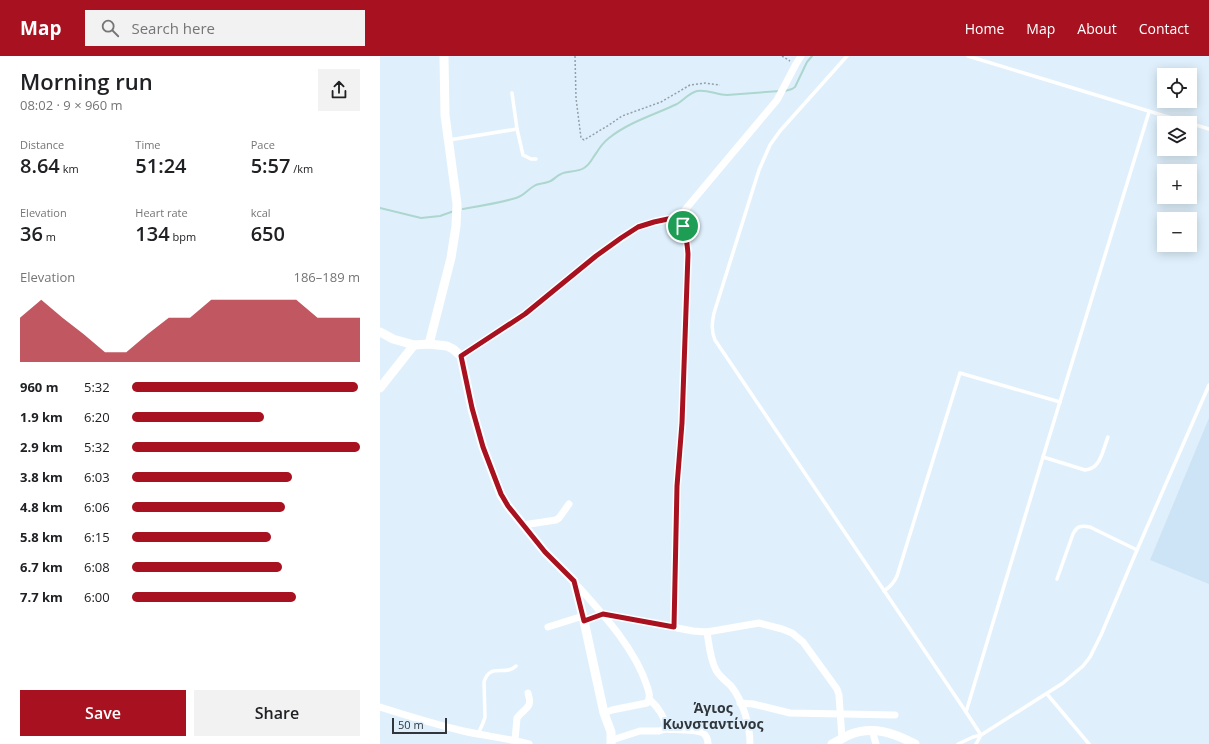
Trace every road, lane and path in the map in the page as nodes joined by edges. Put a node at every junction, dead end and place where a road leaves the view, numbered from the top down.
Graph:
1 (444, 56) edge
2 (575, 56) edge
3 (782, 56) edge
4 (801, 56) edge
5 (847, 56) edge
6 (968, 56) edge
7 (796, 64) junction
8 (720, 85) dead end
9 (512, 94) dead end
10 (1149, 112) junction
11 (1164, 116) edge
12 (1197, 125) edge
13 (517, 129) junction
14 (1209, 129) edge
15 (449, 140) junction
16 (536, 159) dead end
17 (677, 220) junction
18 (380, 332) edge
19 (429, 344) junction
20 (414, 345) junction
21 (461, 356) junction
22 (1209, 385) edge
23 (380, 388) edge
24 (1060, 402) junction
25 (1108, 437) dead end
26 (1043, 457) junction
27 (570, 504) dead end
28 (523, 525) junction
29 (1137, 550) junction
30 (1057, 579) dead end
31 (574, 581) junction
32 (884, 591) junction
33 (603, 614) junction
34 (583, 619) junction
35 (548, 627) dead end
36 (674, 627) junction
37 (707, 632) junction
38 (516, 666) dead end
39 (528, 693) dead end
40 (1047, 694) junction
41 (650, 700) junction
42 (740, 703) junction
43 (380, 707) edge
44 (966, 712) junction
45 (604, 713) junction
46 (840, 714) junction
47 (895, 715) dead end
48 (665, 729) junction
49 (872, 730) junction
50 (478, 734) junction
51 (981, 735) junction
52 (842, 739) junction
53 (515, 740) junction
54 (612, 742) edge
55 (529, 744) edge
56 (708, 744) edge
57 (750, 744) edge
58 (832, 744) edge
59 (876, 744) edge
60 (915, 744) edge
61 (958, 744) edge
62 (976, 744) edge
63 (1089, 744) edge

1 - 15 street
2 - 8 path
3 - 7 path
4 - 7 street
5 - 32 lane
6 - 10 lane
7 - 17 street
9 - 13 lane
10 - 11 lane
10 - 24 lane
12 - 14 lane
13 - 15 lane
13 - 16 lane
15 - 19 street
17 - 21 street
17 - 36 street
18 - 20 street
19 - 20 street
19 - 21 street
20 - 23 street
21 - 28 street
22 - 29 lane
24 - 26 lane
24 - 32 lane
25 - 26 lane
26 - 44 lane
27 - 28 street
28 - 31 street
29 - 30 lane
29 - 40 lane
31 - 33 street
31 - 34 street
32 - 44 lane
33 - 34 street
33 - 36 street
33 - 41 street
34 - 35 street
34 - 45 street
36 - 37 street
37 - 42 street
37 - 46 street
38 - 50 lane
39 - 53 street
40 - 51 lane
40 - 63 lane
41 - 45 street
41 - 48 street
42 - 46 street
42 - 57 street
43 - 50 street
44 - 51 lane
45 - 54 street
46 - 47 street
46 - 52 street
48 - 54 street
48 - 56 street
49 - 52 street
49 - 59 street
49 - 60 street
50 - 53 street
51 - 61 lane
51 - 62 lane
52 - 58 street
53 - 55 street

